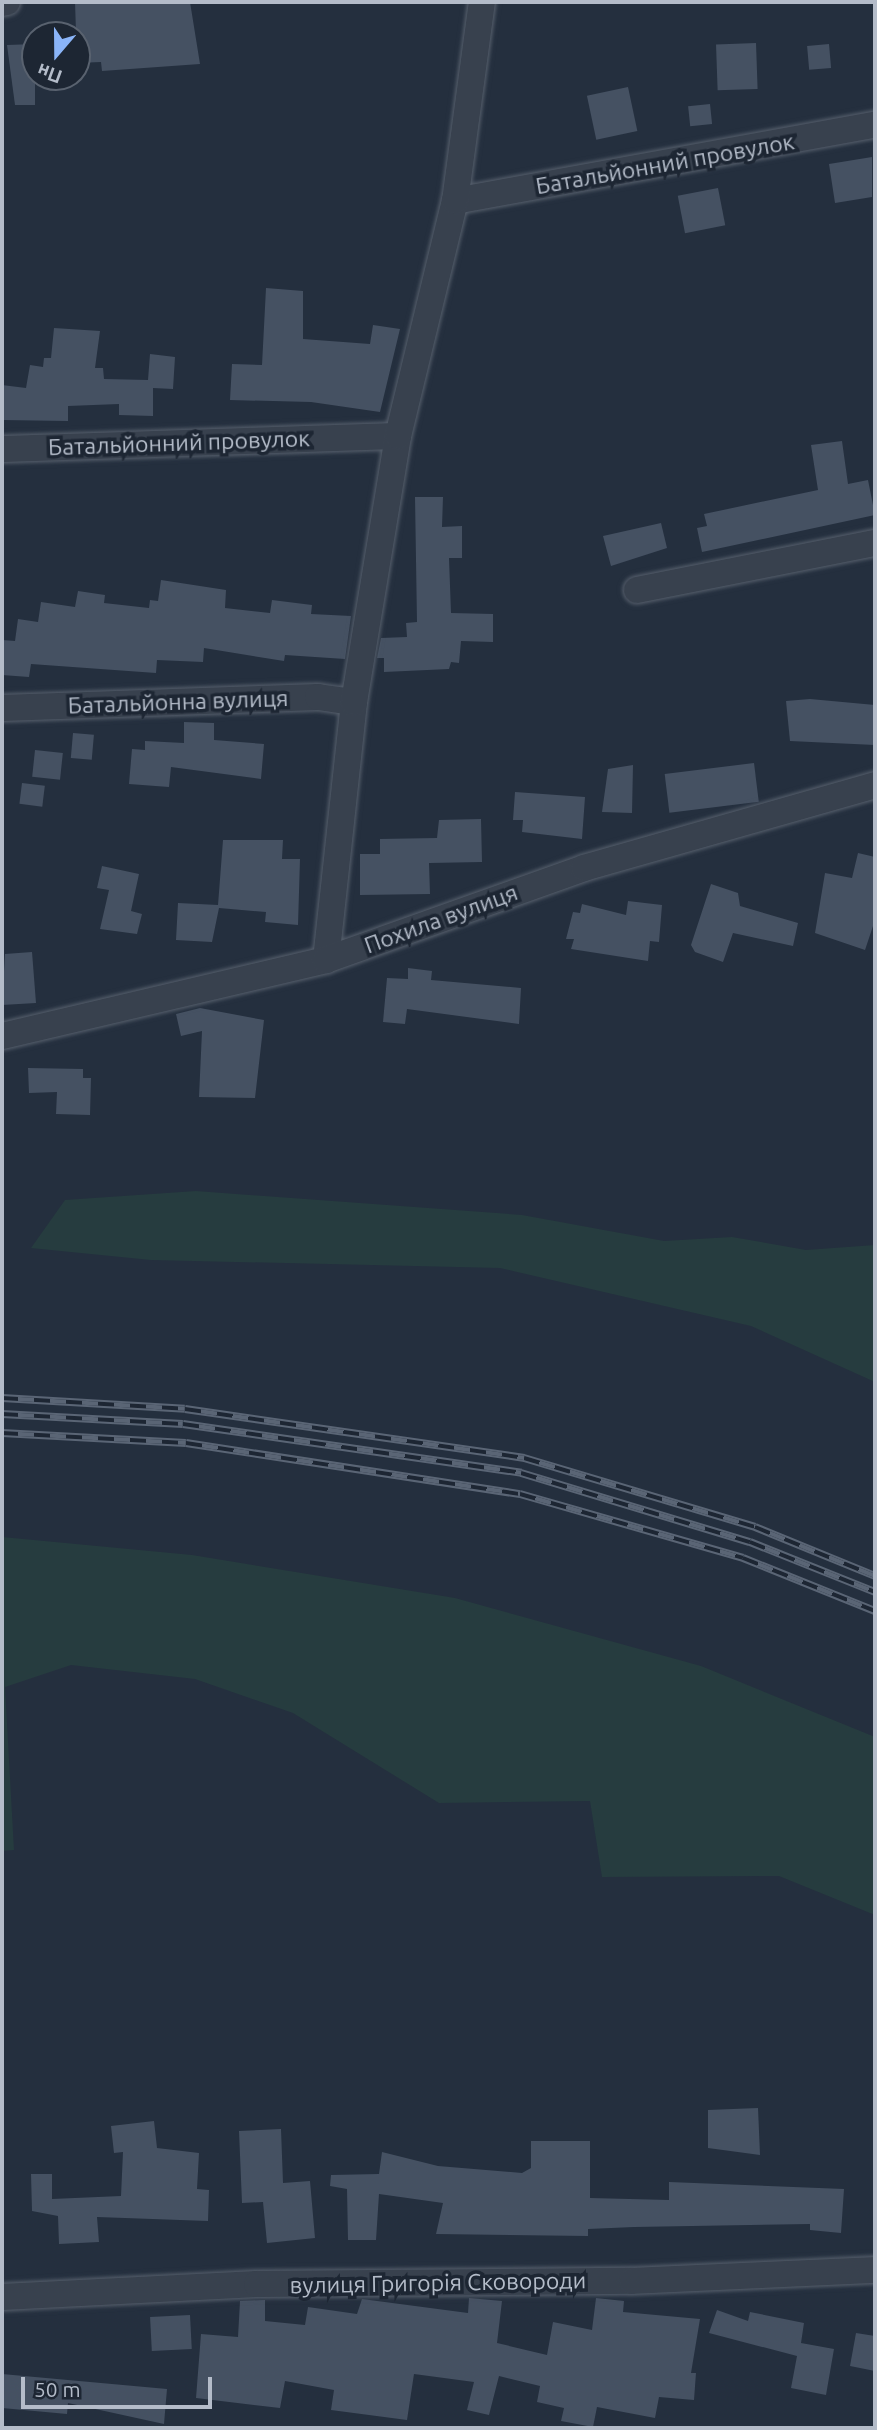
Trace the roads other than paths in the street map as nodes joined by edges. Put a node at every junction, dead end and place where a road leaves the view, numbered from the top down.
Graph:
1 (7, 2) edge
2 (482, 2) edge
3 (2, 3) edge
4 (875, 125) edge
5 (455, 201) junction
6 (398, 436) junction
7 (2, 449) edge
8 (875, 543) edge
9 (637, 590) dead end
10 (354, 702) junction
11 (2, 708) edge
12 (875, 785) edge
13 (326, 960) junction
14 (2, 1036) edge
15 (875, 2270) edge
16 (2, 2297) edge

1 - 3 street
2 - 5 street
4 - 5 street, Батальйонний провулок
5 - 6 street
6 - 7 street, Батальйонний провулок
6 - 10 street
8 - 9 street
10 - 11 street, Батальйонна вулиця
10 - 13 street
12 - 13 street, Похила вулиця
13 - 14 street, Похила вулиця
15 - 16 street, вулиця Григорія Сковороди

